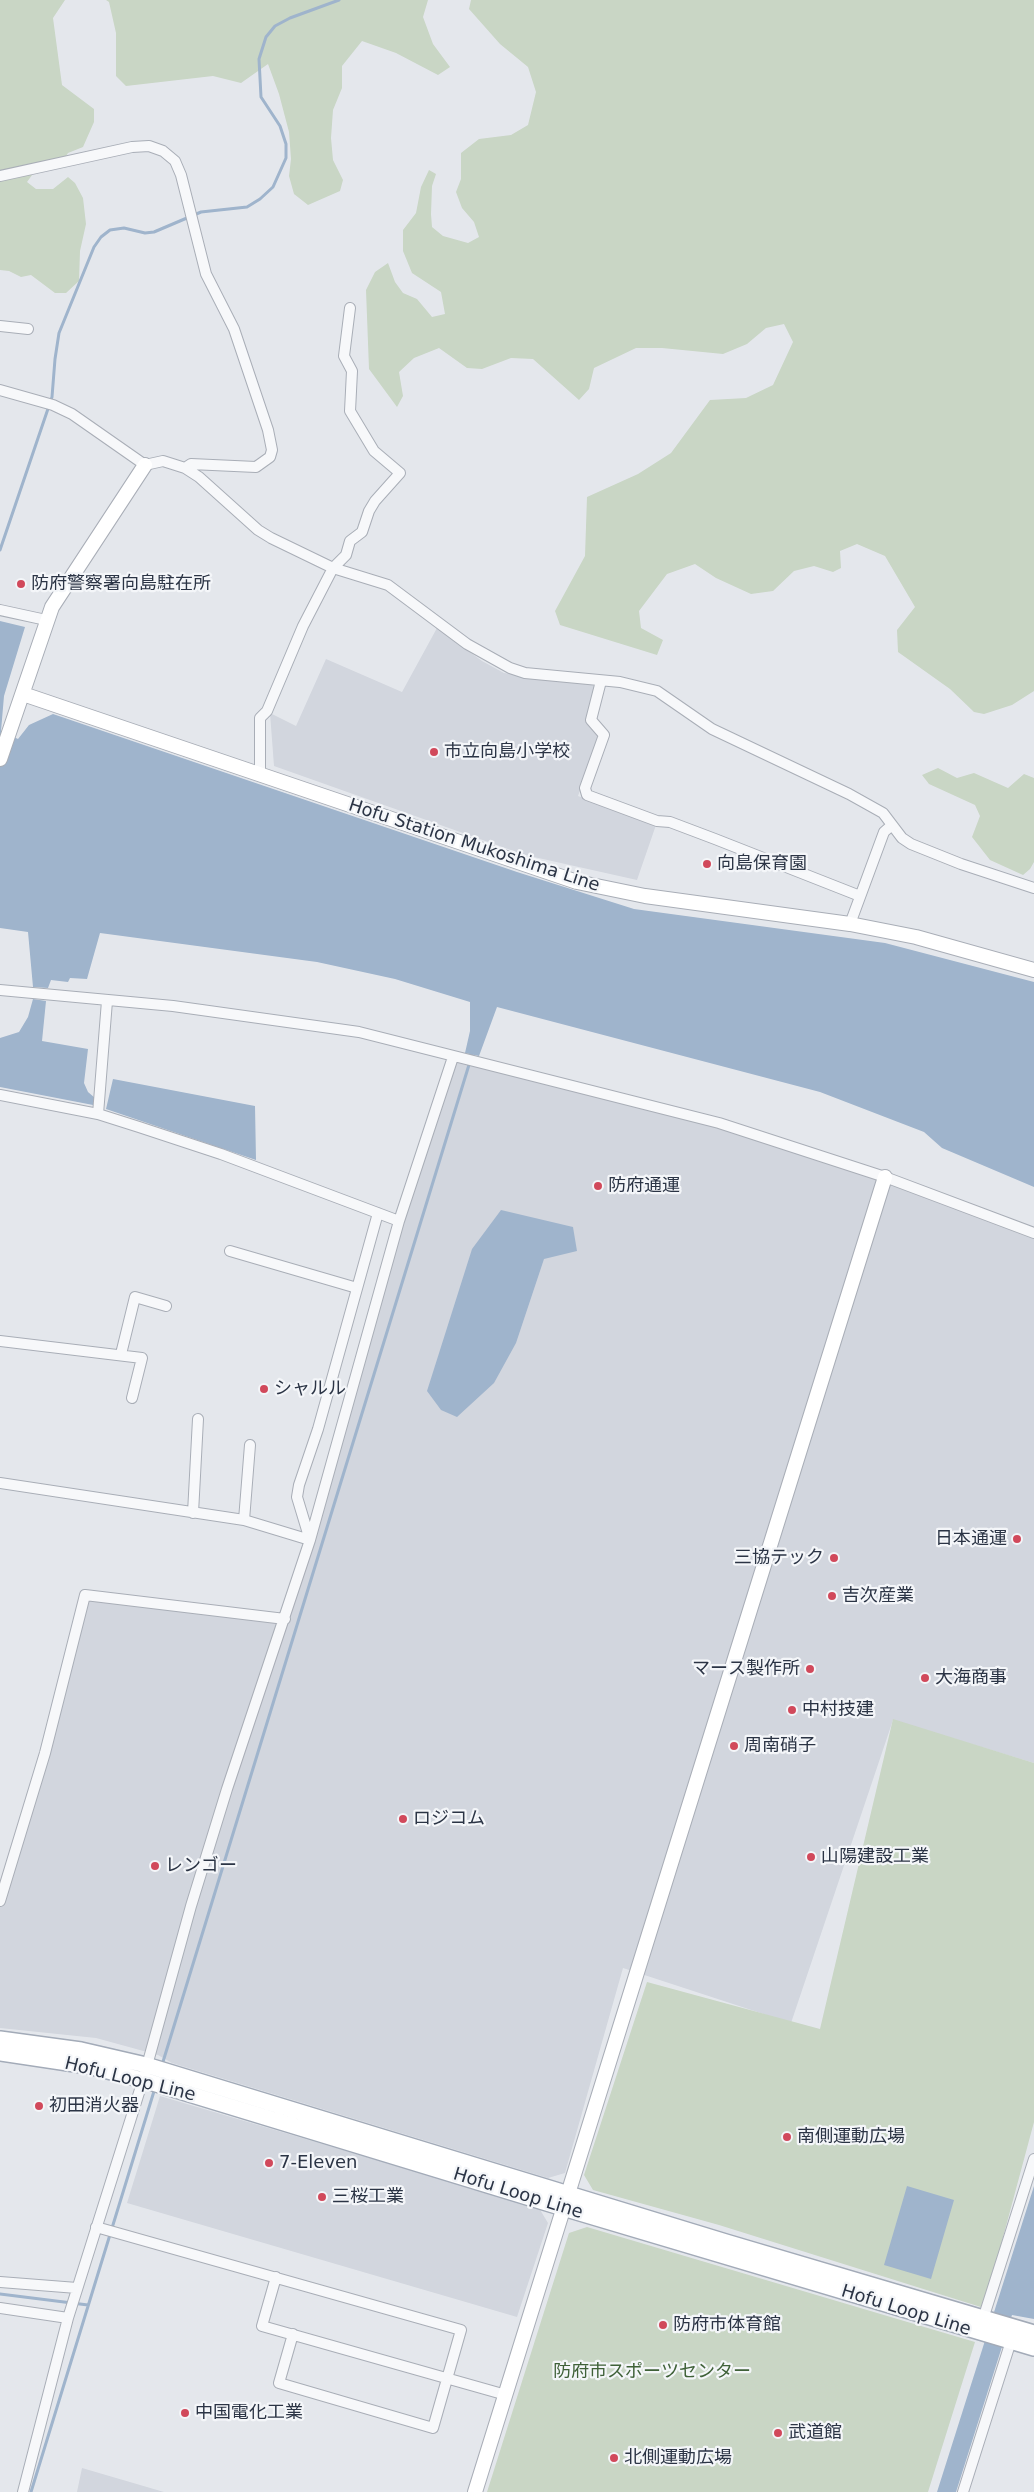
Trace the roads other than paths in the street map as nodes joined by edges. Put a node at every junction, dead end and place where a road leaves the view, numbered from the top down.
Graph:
1 (0, 176) edge
2 (350, 308) dead end
3 (0, 326) edge
4 (28, 329) dead end
5 (0, 390) edge
6 (145, 465) junction
7 (185, 468) junction
8 (333, 568) junction
9 (0, 610) edge
10 (46, 620) junction
11 (601, 681) junction
12 (23, 694) junction
13 (0, 759) edge
14 (260, 776) junction
15 (892, 825) junction
16 (1034, 888) edge
17 (860, 896) junction
18 (850, 924) junction
19 (1034, 970) edge
20 (0, 990) edge
21 (107, 1001) junction
22 (453, 1057) junction
23 (0, 1095) edge
24 (98, 1114) junction
25 (885, 1177) junction
26 (378, 1213) junction
27 (399, 1221) junction
28 (1034, 1233) edge
29 (230, 1251) dead end
30 (357, 1288) junction
31 (166, 1306) dead end
32 (0, 1341) edge
33 (120, 1354) junction
34 (132, 1398) dead end
35 (198, 1419) dead end
36 (250, 1445) dead end
37 (0, 1482) edge
38 (193, 1512) junction
39 (244, 1520) junction
40 (310, 1540) junction
41 (285, 1619) junction
42 (0, 1901) edge
43 (0, 2039) edge
44 (0, 2053) edge
45 (146, 2064) junction
46 (143, 2080) junction
47 (1034, 2159) edge
48 (568, 2193) junction
49 (563, 2208) junction
50 (96, 2227) junction
51 (276, 2277) junction
52 (0, 2282) edge
53 (77, 2288) junction
54 (0, 2308) edge
55 (68, 2318) junction
56 (979, 2325) junction
57 (1034, 2333) edge
58 (293, 2334) junction
59 (1009, 2336) junction
60 (1034, 2348) edge
61 (448, 2379) junction
62 (506, 2395) junction
63 (23, 2492) edge
64 (475, 2492) edge
65 (963, 2492) edge

1 - 7 street
2 - 8 street
3 - 4 street
5 - 6 street
6 - 7 street
6 - 10 street
7 - 8 street
8 - 11 street
8 - 14 street
9 - 10 street
10 - 12 street
11 - 15 street
11 - 17 street
12 - 13 street
12 - 14 street, Hofu Station Mukoshima Line
14 - 18 street, Hofu Station Mukoshima Line
15 - 16 street
15 - 17 street
17 - 18 street
18 - 19 street, Hofu Station Mukoshima Line
20 - 21 street
21 - 22 street
21 - 24 street
22 - 25 street
22 - 27 street
23 - 24 street
24 - 26 street
25 - 28 street
25 - 48 street
26 - 27 street
26 - 30 street
27 - 40 street
29 - 30 street
30 - 40 street
31 - 33 street
32 - 33 street
33 - 34 street
35 - 38 street
36 - 39 street
37 - 38 street
38 - 39 street
39 - 40 street
40 - 41 street
41 - 42 street
41 - 45 street
43 - 45 main road, Hofu Loop Line
44 - 46 main road, Hofu Loop Line
45 - 46 street
45 - 48 main road, Hofu Loop Line
46 - 49 main road, Hofu Loop Line
46 - 50 street
47 - 56 street
48 - 49 street
48 - 56 main road, Hofu Loop Line
49 - 56 main road, Hofu Loop Line
49 - 62 street
50 - 51 street
50 - 53 street
51 - 58 street
51 - 61 street
52 - 53 street
53 - 55 street
54 - 55 street
55 - 63 street
56 - 59 main road, Hofu Loop Line
57 - 59 main road, Hofu Loop Line
58 - 61 street
58 - 61 street
59 - 60 main road, Hofu Loop Line
59 - 65 street
61 - 62 street
62 - 64 street

